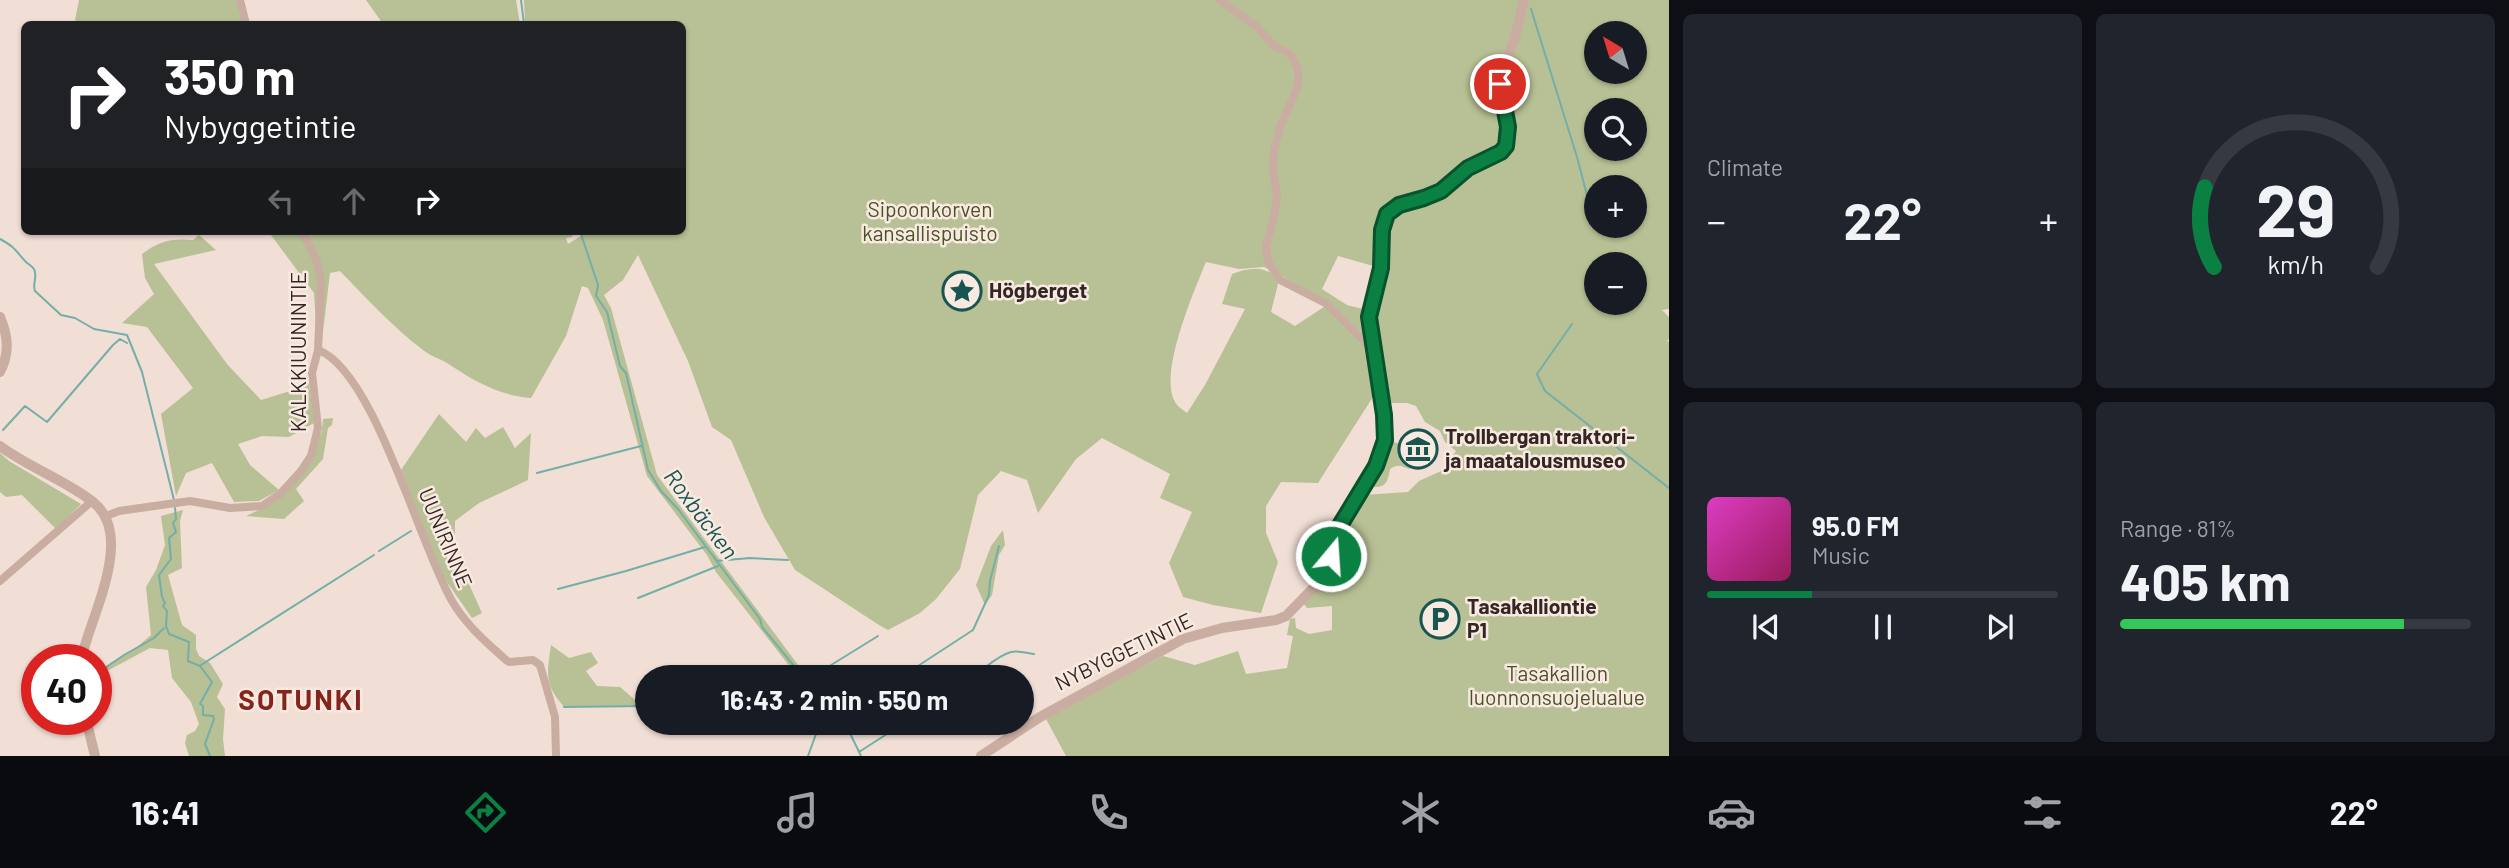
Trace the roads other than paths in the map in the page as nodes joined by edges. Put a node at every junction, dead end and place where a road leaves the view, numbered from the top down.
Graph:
1 (240, 0) edge
2 (1220, 0) edge
3 (1524, 0) edge
4 (245, 21) edge
5 (304, 235) edge
6 (0, 317) edge
7 (318, 350) junction
8 (1373, 350) junction
9 (0, 372) edge
10 (0, 446) edge
11 (92, 500) junction
12 (106, 516) junction
13 (0, 582) edge
14 (86, 644) edge
15 (90, 735) edge
16 (95, 756) edge
17 (556, 756) edge
18 (981, 756) edge

1 - 4 street
2 - 8 street
3 - 8 street, NYBYGGETINTIE
5 - 7 street, KALKKIUUNINTIE
6 - 9 street
7 - 12 street, KALKKIUUNINTIE
7 - 17 street, UUNIRINNE
8 - 18 street, NYBYGGETINTIE
10 - 11 street
11 - 12 street
11 - 13 street
12 - 14 street
15 - 16 street

